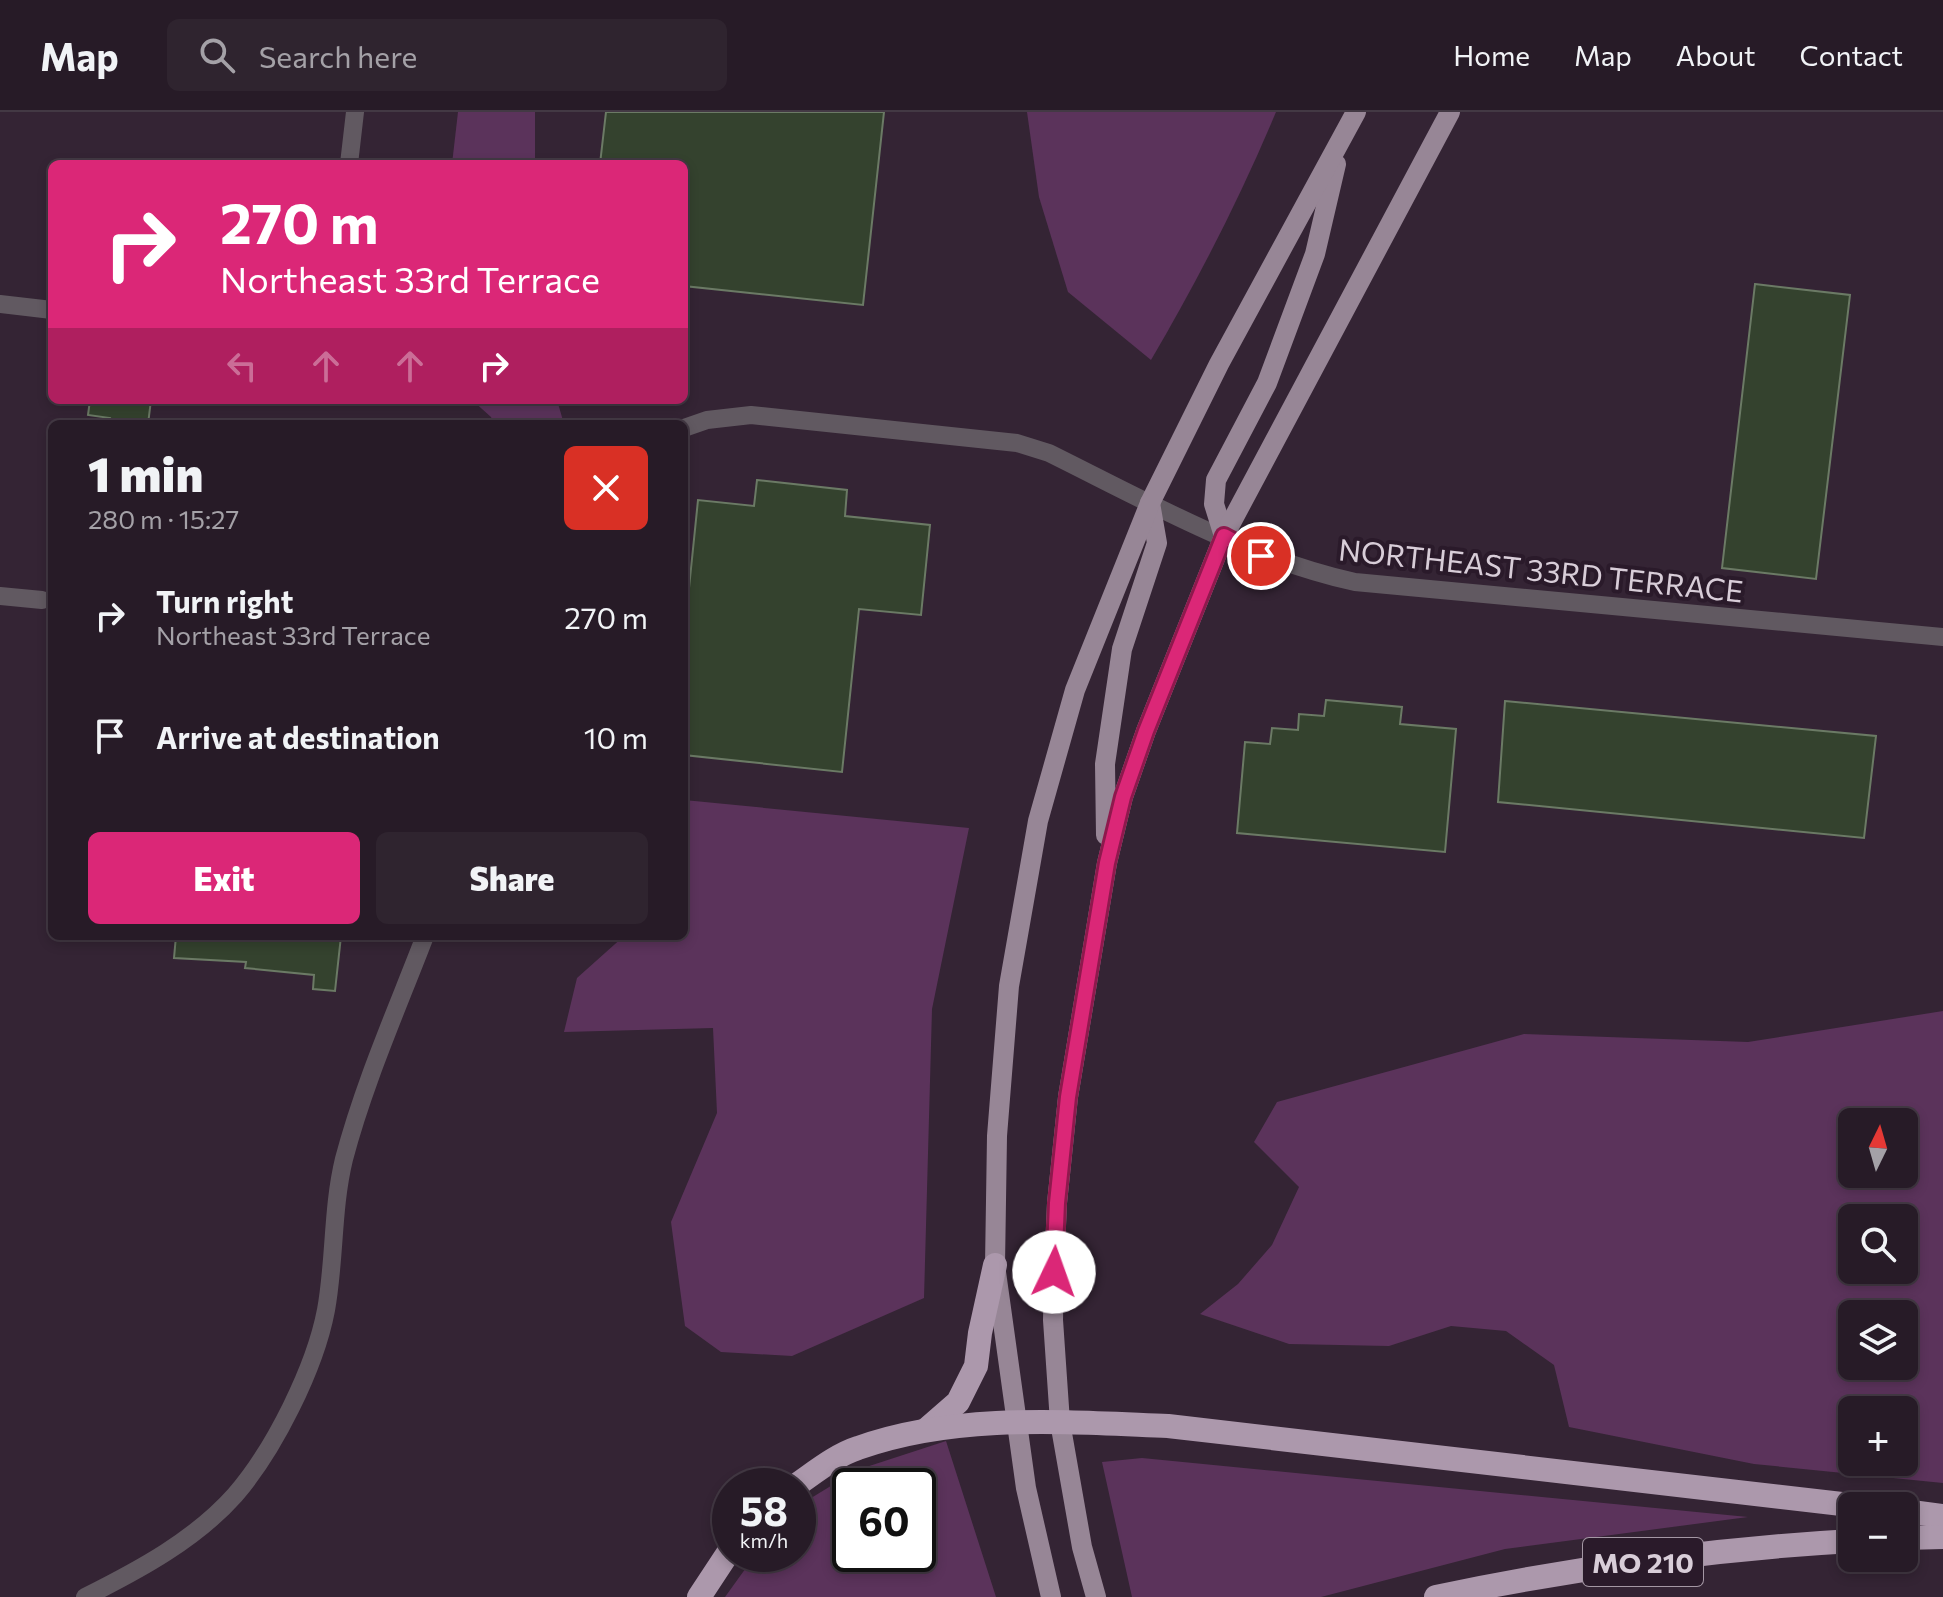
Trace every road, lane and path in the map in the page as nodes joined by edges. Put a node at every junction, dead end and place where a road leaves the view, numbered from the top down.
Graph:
1 (355, 112) edge
2 (1356, 112) edge
3 (1450, 112) edge
4 (1343, 137) junction
5 (349, 160) edge
6 (0, 304) edge
7 (48, 310) edge
8 (688, 427) edge
9 (1150, 503) junction
10 (1224, 536) junction
11 (0, 596) edge
12 (42, 600) dead end
13 (1943, 637) edge
14 (1107, 863) junction
15 (423, 940) edge
16 (995, 1265) junction
17 (1060, 1422) junction
18 (1016, 1423) junction
19 (927, 1429) junction
20 (816, 1473) edge
21 (1838, 1504) edge
22 (1918, 1513) edge
23 (1943, 1516) edge
24 (1943, 1537) edge
25 (1918, 1538) edge
26 (1838, 1542) edge
27 (715, 1572) edge
28 (85, 1597) edge
29 (699, 1597) edge
30 (1051, 1597) edge
31 (1096, 1597) edge
32 (1436, 1597) edge

1 - 5 street
2 - 4 main road
3 - 10 main road
4 - 9 main road
4 - 10 main road
6 - 7 street
8 - 9 street, NORTHEAST 33RD TERRACE
9 - 10 street, NORTHEAST 33RD TERRACE
9 - 14 main road
9 - 16 main road
10 - 13 street, NORTHEAST 33RD TERRACE
10 - 14 main road
11 - 12 street
14 - 17 main road
15 - 28 street
16 - 18 main road
16 - 19 highway
17 - 18 highway
17 - 21 highway
17 - 31 main road
18 - 19 highway
18 - 30 main road
19 - 20 highway
22 - 23 highway
24 - 25 highway
26 - 32 highway, MO 210
27 - 29 highway

